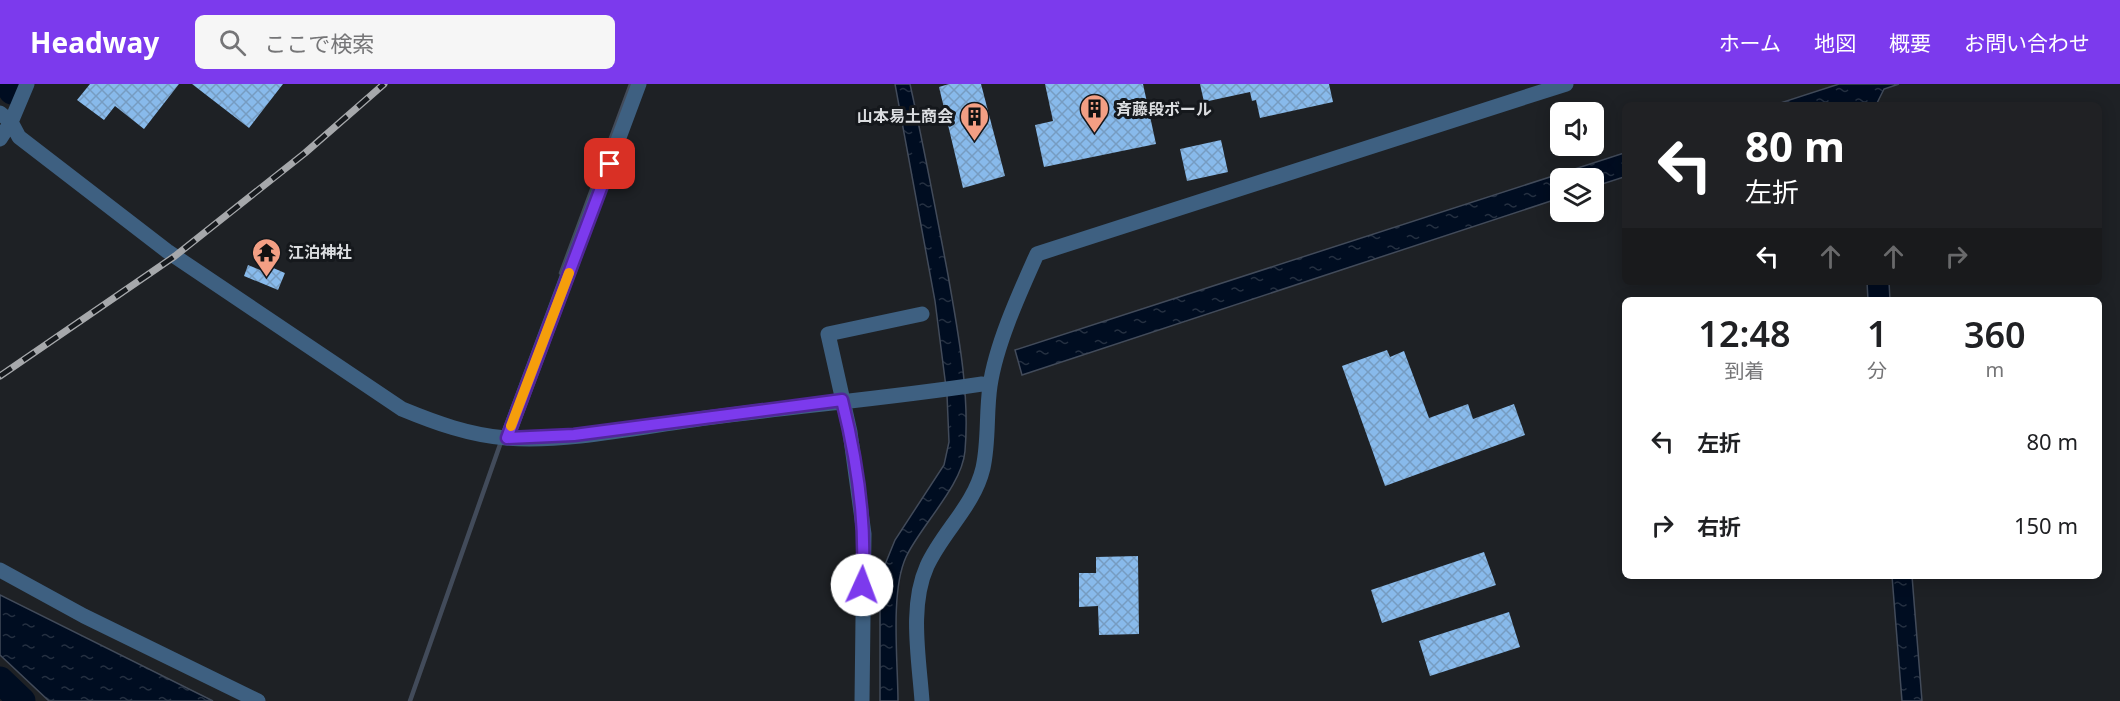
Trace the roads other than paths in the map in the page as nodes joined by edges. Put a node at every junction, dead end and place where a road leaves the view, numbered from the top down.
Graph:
1 (27, 84) edge
2 (639, 84) edge
3 (1566, 84) edge
4 (6, 117) edge
5 (0, 139) edge
6 (922, 314) dead end
7 (990, 386) junction
8 (842, 400) junction
9 (507, 438) junction
10 (0, 570) edge
11 (258, 701) edge
12 (862, 701) edge
13 (922, 701) edge

1 - 4 street
2 - 9 street
3 - 7 street
4 - 5 street
4 - 9 street
6 - 8 street
7 - 8 street
7 - 13 street
8 - 9 street
8 - 12 street
10 - 11 street

